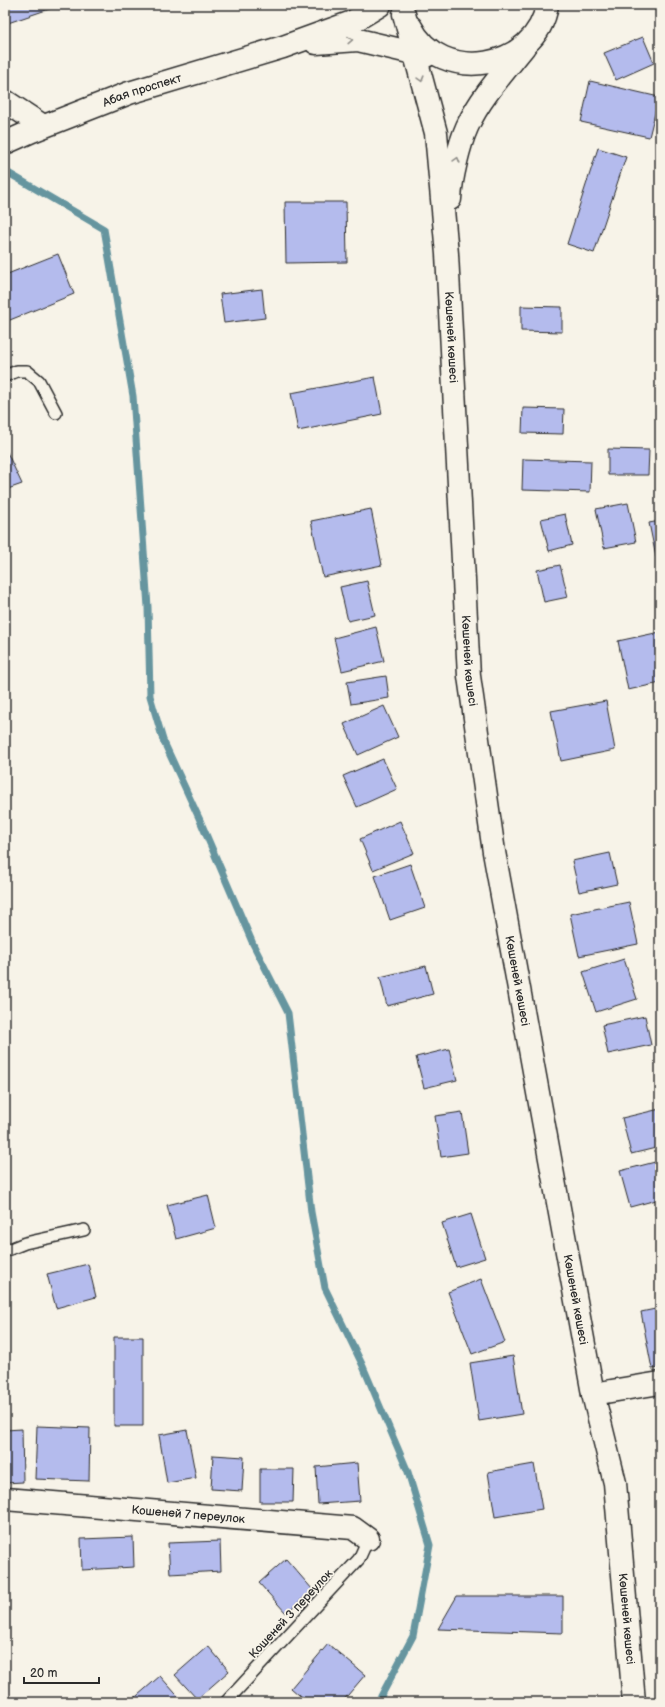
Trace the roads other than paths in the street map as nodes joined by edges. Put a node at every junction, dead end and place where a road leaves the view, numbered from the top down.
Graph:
1 (380, 5) edge
2 (548, 6) edge
3 (404, 9) edge
4 (283, 47) junction
5 (524, 47) junction
6 (414, 53) junction
7 (448, 60) junction
8 (5, 102) edge
9 (37, 128) junction
10 (5, 143) edge
11 (447, 254) junction
12 (5, 376) edge
13 (56, 413) dead end
14 (84, 1230) dead end
15 (5, 1251) edge
16 (660, 1383) edge
17 (593, 1394) junction
18 (5, 1499) edge
19 (368, 1539) joint
20 (632, 1673) junction
21 (226, 1702) edge
22 (634, 1702) edge
23 (644, 1702) edge

1 - 4 main road
2 - 5 main road
3 - 6 main road
3 - 7 main road
4 -> 6 main road
4 - 9 main road, Абая проспект
5 - 7 main road
11 -> 5 main road
6 - 7 main road
6 -> 11 main road
8 - 9 main road
9 - 10 main road, Абая проспект
11 - 17 main road, Көшеней көшесі
12 - 13 lane
14 - 15 lane
16 - 17 main road
17 - 20 main road, Көшеней көшесі
18 - 19 main road, Кошеней 7 переулок
19 - 21 lane, Кошеней 3 переулок
20 - 22 main road, Көшеней көшесі
20 - 23 main road

